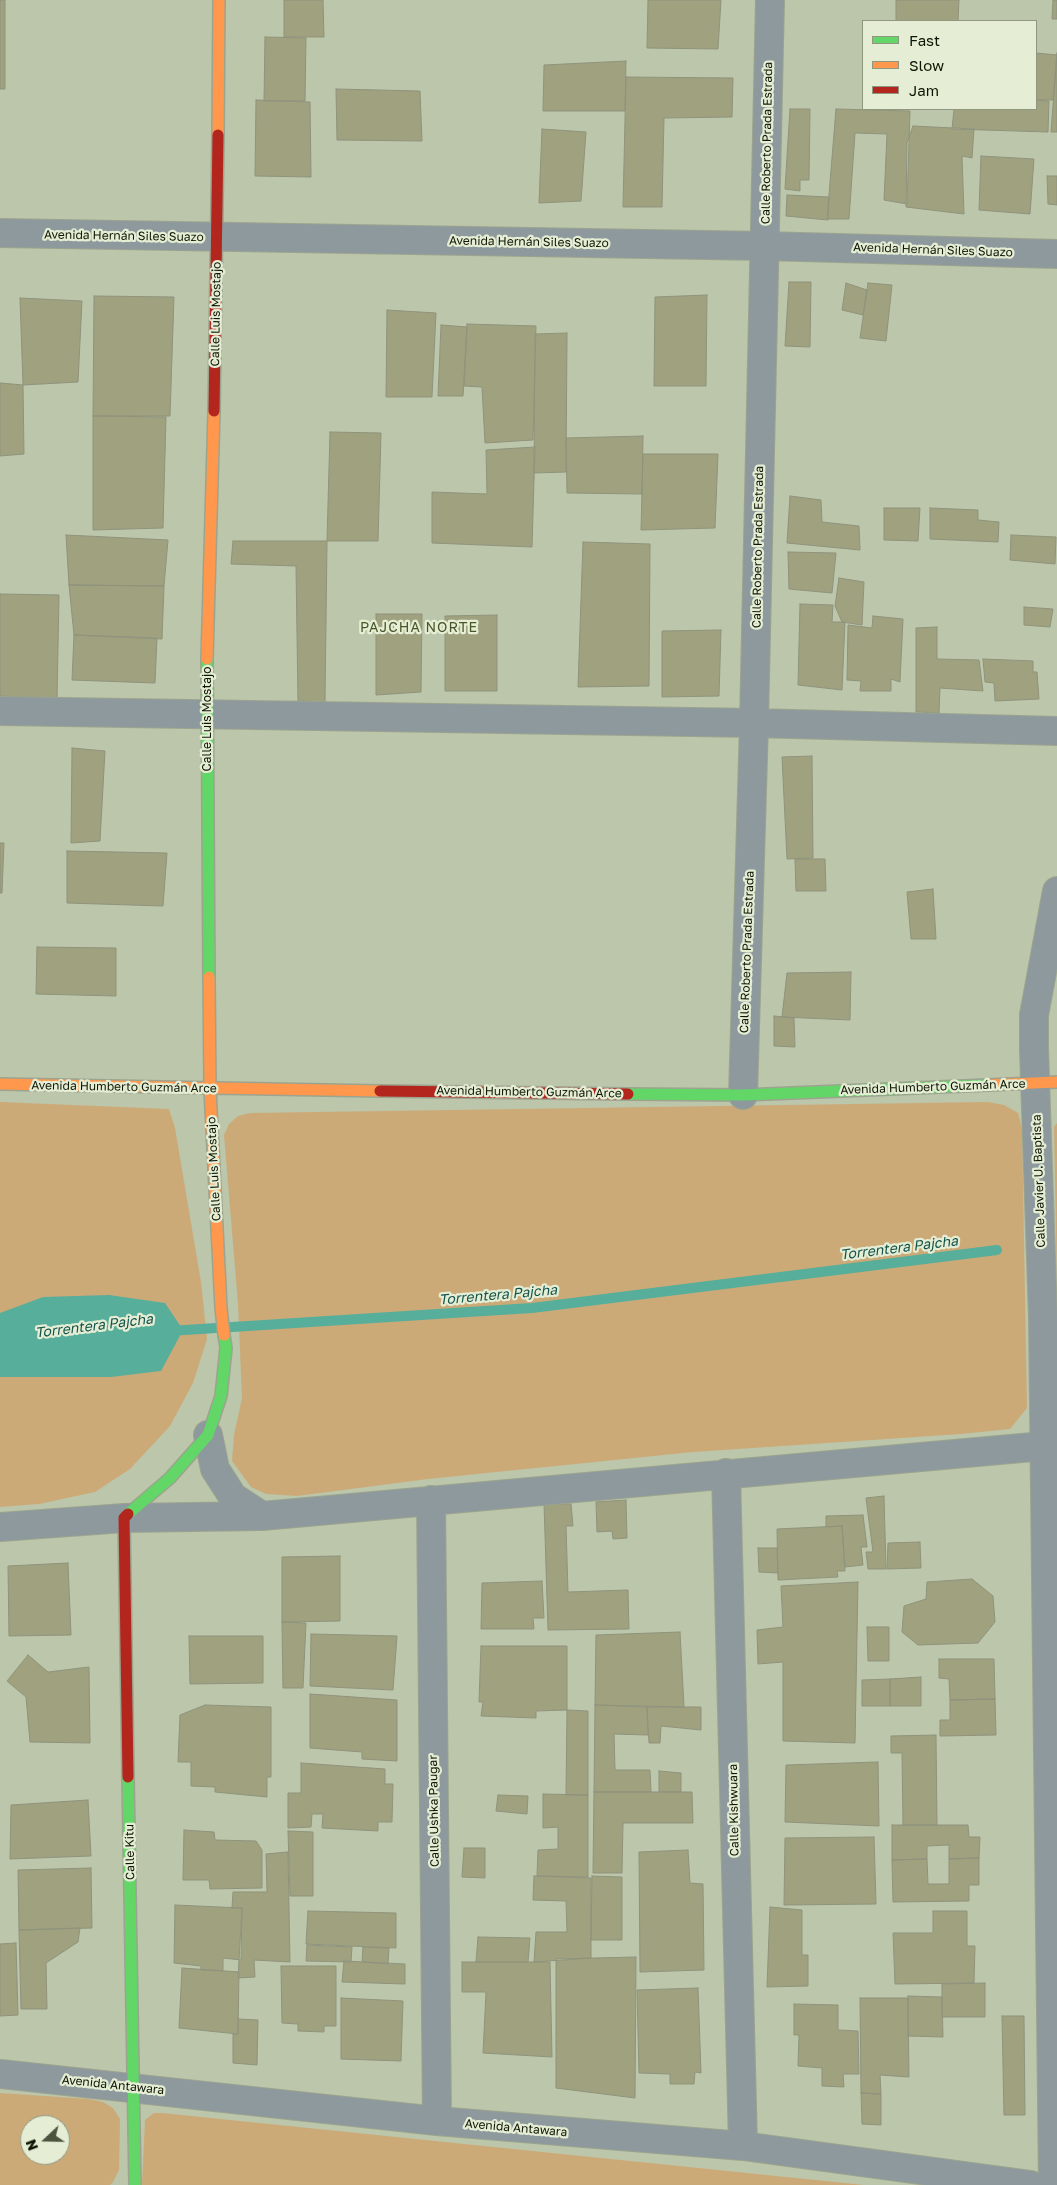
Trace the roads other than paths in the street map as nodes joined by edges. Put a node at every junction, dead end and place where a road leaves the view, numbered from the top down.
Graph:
1 (219, 0) edge
2 (770, 0) edge
3 (0, 233) edge
4 (218, 238) junction
5 (764, 246) junction
6 (1057, 254) edge
7 (0, 711) edge
8 (206, 715) junction
9 (754, 723) junction
10 (1057, 731) edge
11 (1057, 891) edge
12 (1047, 1083) edge
13 (0, 1084) edge
14 (210, 1089) junction
15 (743, 1095) junction
16 (1050, 1315) edge
17 (208, 1435) junction
18 (1044, 1446) junction
19 (726, 1473) junction
20 (1051, 1473) edge
21 (431, 1500) junction
22 (262, 1516) junction
23 (124, 1518) junction
24 (0, 1527) edge
25 (1054, 1951) edge
26 (1055, 2053) edge
27 (0, 2074) edge
28 (133, 2087) junction
29 (437, 2121) junction
30 (743, 2146) junction
31 (135, 2185) edge
32 (1031, 2185) edge
33 (1053, 2185) edge

1 - 4 street, Calle Luis Mostajo
2 - 5 street, Calle Roberto Prada Estrada
3 - 4 street, Avenida Hernán Siles Suazo
4 - 5 street, Avenida Hernán Siles Suazo
4 - 8 street, Calle Luis Mostajo
5 - 6 street, Avenida Hernán Siles Suazo
5 - 9 street, Calle Roberto Prada Estrada
7 - 8 street
8 - 9 street
8 - 14 street, Calle Luis Mostajo
9 - 10 street
9 - 15 street, Calle Roberto Prada Estrada
11 - 12 street, Calle Javier U. Baptista
12 - 15 street, Avenida Humberto Guzmán Arce
12 - 16 street, Calle Javier U. Baptista
13 - 14 street, Avenida Humberto Guzmán Arce
14 - 15 street, Avenida Humberto Guzmán Arce
14 - 17 street, Calle Luis Mostajo
16 - 18 street, Calle Javier U. Baptista
17 - 22 street
17 - 23 street, Calle Luis Mostajo
18 - 19 street
18 - 20 street, Calle Javier U. Baptista
19 - 21 street
19 - 30 street, Calle Kishwuara
20 - 25 street, Calle Javier U. Baptista
21 - 22 street
21 - 29 street, Calle Ushka Paugar
22 - 23 street
23 - 24 street
23 - 28 street, Calle Kitu
25 - 26 street, Calle Javier U. Baptista
26 - 33 street, Calle Javier U. Baptista
27 - 28 street, Avenida Antawara
28 - 29 street, Avenida Antawara
28 - 31 street, Calle Kitu
29 - 30 street, Avenida Antawara
30 - 32 street, Avenida Antawara

